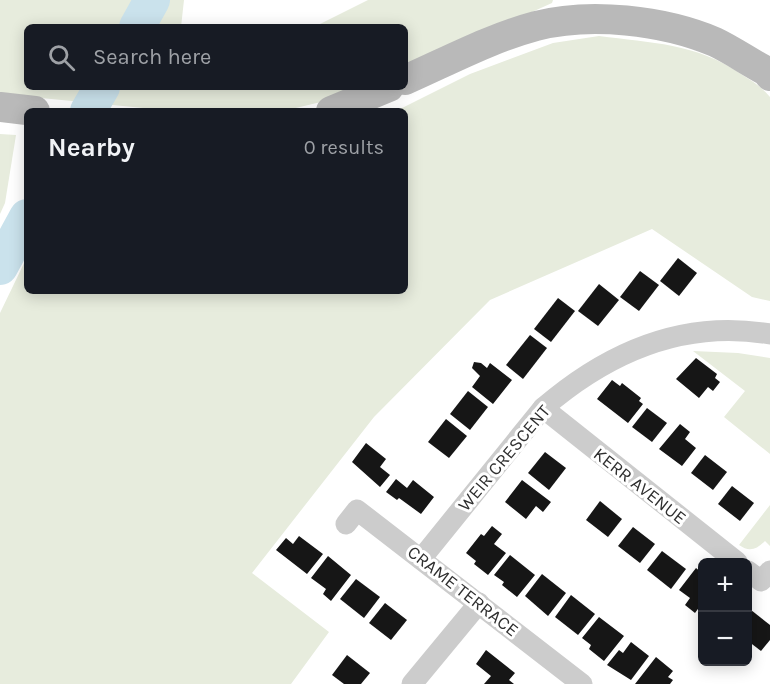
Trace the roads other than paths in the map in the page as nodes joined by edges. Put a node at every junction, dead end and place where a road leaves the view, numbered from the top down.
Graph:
1 (770, 76) edge
2 (408, 79) edge
3 (382, 90) edge
4 (0, 107) edge
5 (338, 108) edge
6 (24, 110) edge
7 (770, 334) edge
8 (543, 408) junction
9 (346, 524) dead end
10 (732, 558) edge
11 (421, 559) junction
12 (770, 571) edge
13 (752, 575) edge
14 (479, 603) junction
15 (412, 684) edge
16 (582, 684) edge

1 - 2 main road
3 - 5 main road
4 - 6 main road
7 - 8 street, WEIR CRESCENT
8 - 10 street, KERR AVENUE
8 - 11 street, WEIR CRESCENT
9 - 11 street, CRAME TERRACE
11 - 14 street, CRAME TERRACE
12 - 13 street
14 - 15 street
14 - 16 street, CRAME TERRACE

